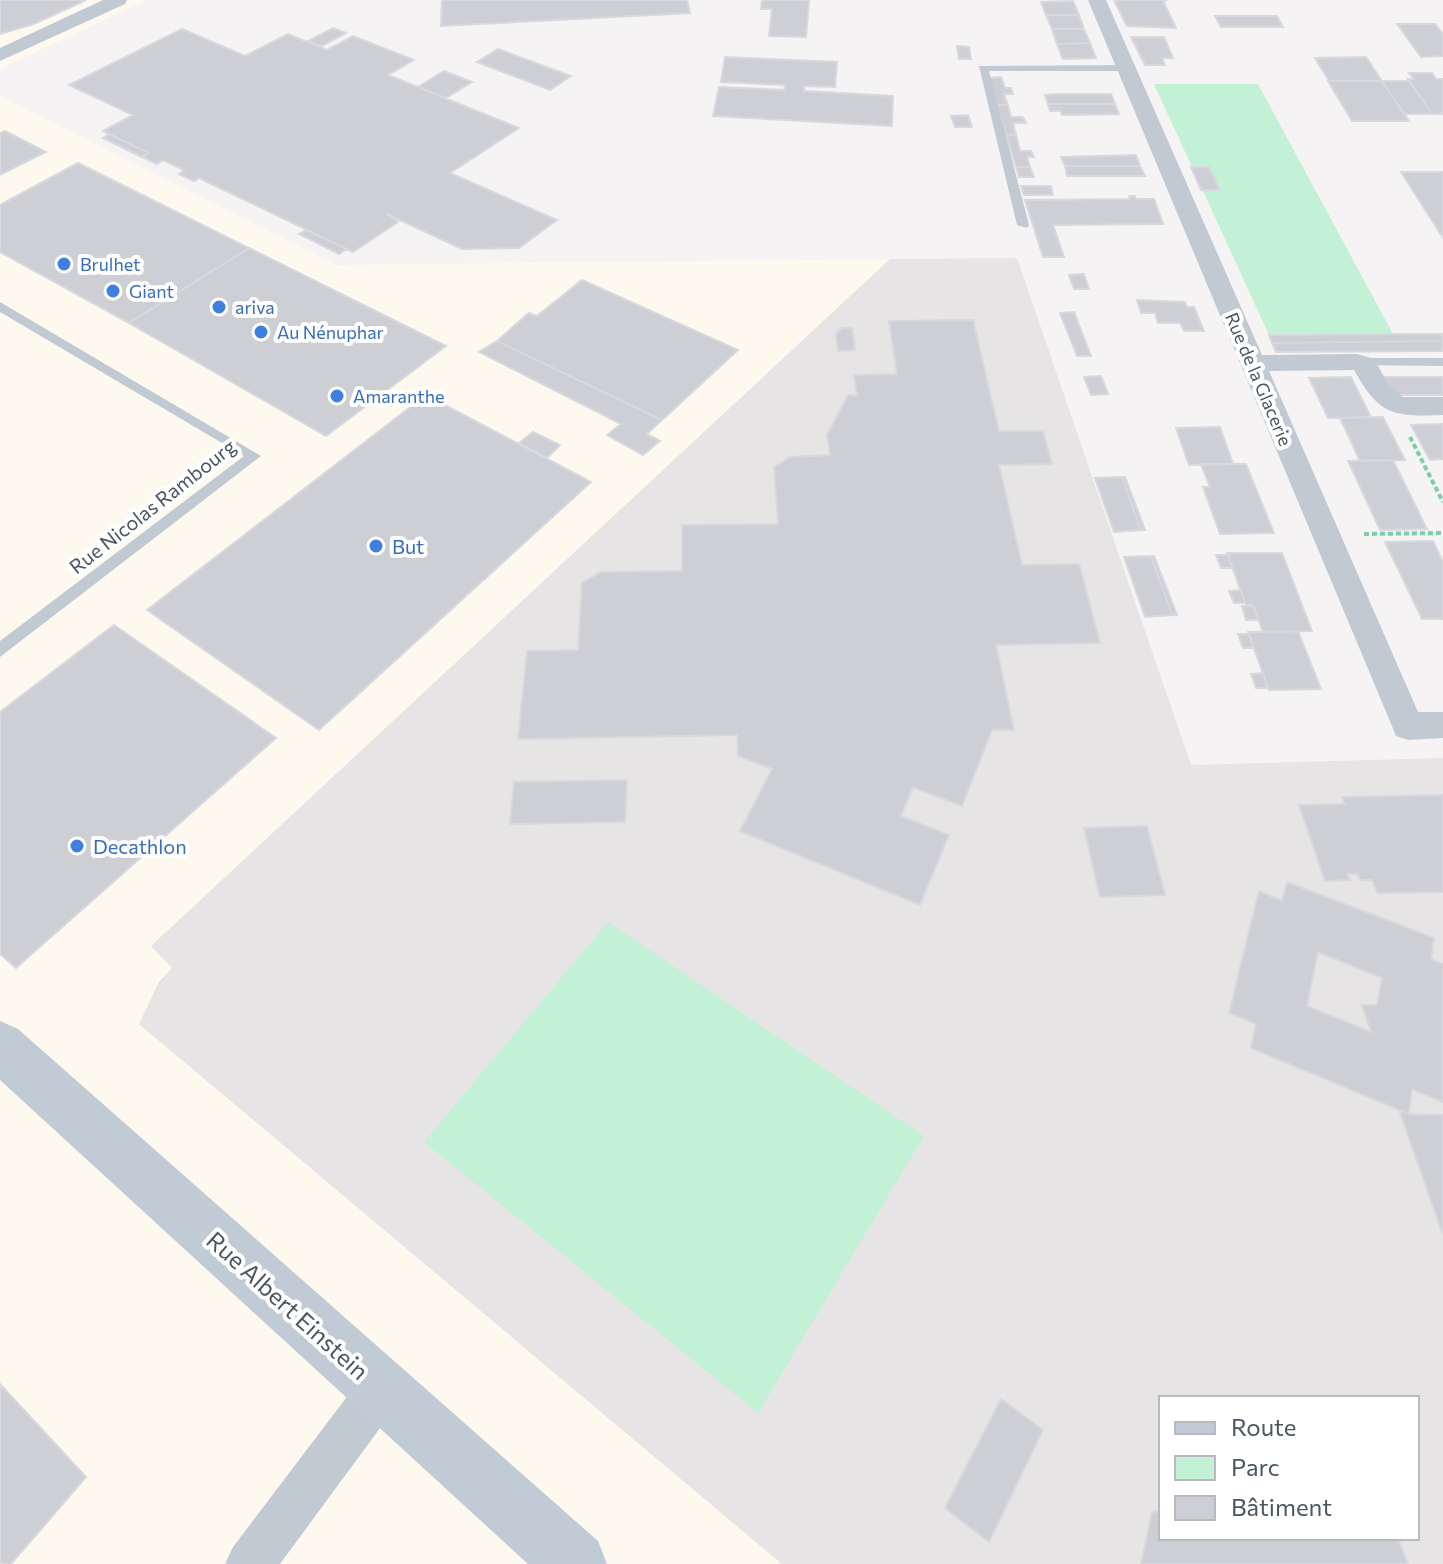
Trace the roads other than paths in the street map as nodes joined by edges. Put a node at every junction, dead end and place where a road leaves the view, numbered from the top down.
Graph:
1 (118, 0) edge
2 (1097, 0) edge
3 (0, 55) edge
4 (1126, 68) junction
5 (1023, 225) dead end
6 (0, 306) edge
7 (1357, 362) junction
8 (1443, 362) edge
9 (1253, 363) junction
10 (1443, 406) edge
11 (0, 650) edge
12 (1443, 725) edge
13 (0, 1046) edge
14 (381, 1389) junction
15 (250, 1564) edge
16 (575, 1564) edge

1 - 3 street
2 - 4 street, Rue de la Glacerie
4 - 5 lane
4 - 9 street, Rue de la Glacerie
6 - 11 lane, Rue Nicolas Rambourg
7 - 8 lane
7 - 9 street
7 - 10 street
9 - 12 street, Rue de la Glacerie
13 - 14 street, Rue Albert Einstein
14 - 15 street
14 - 16 street, Rue Albert Einstein

